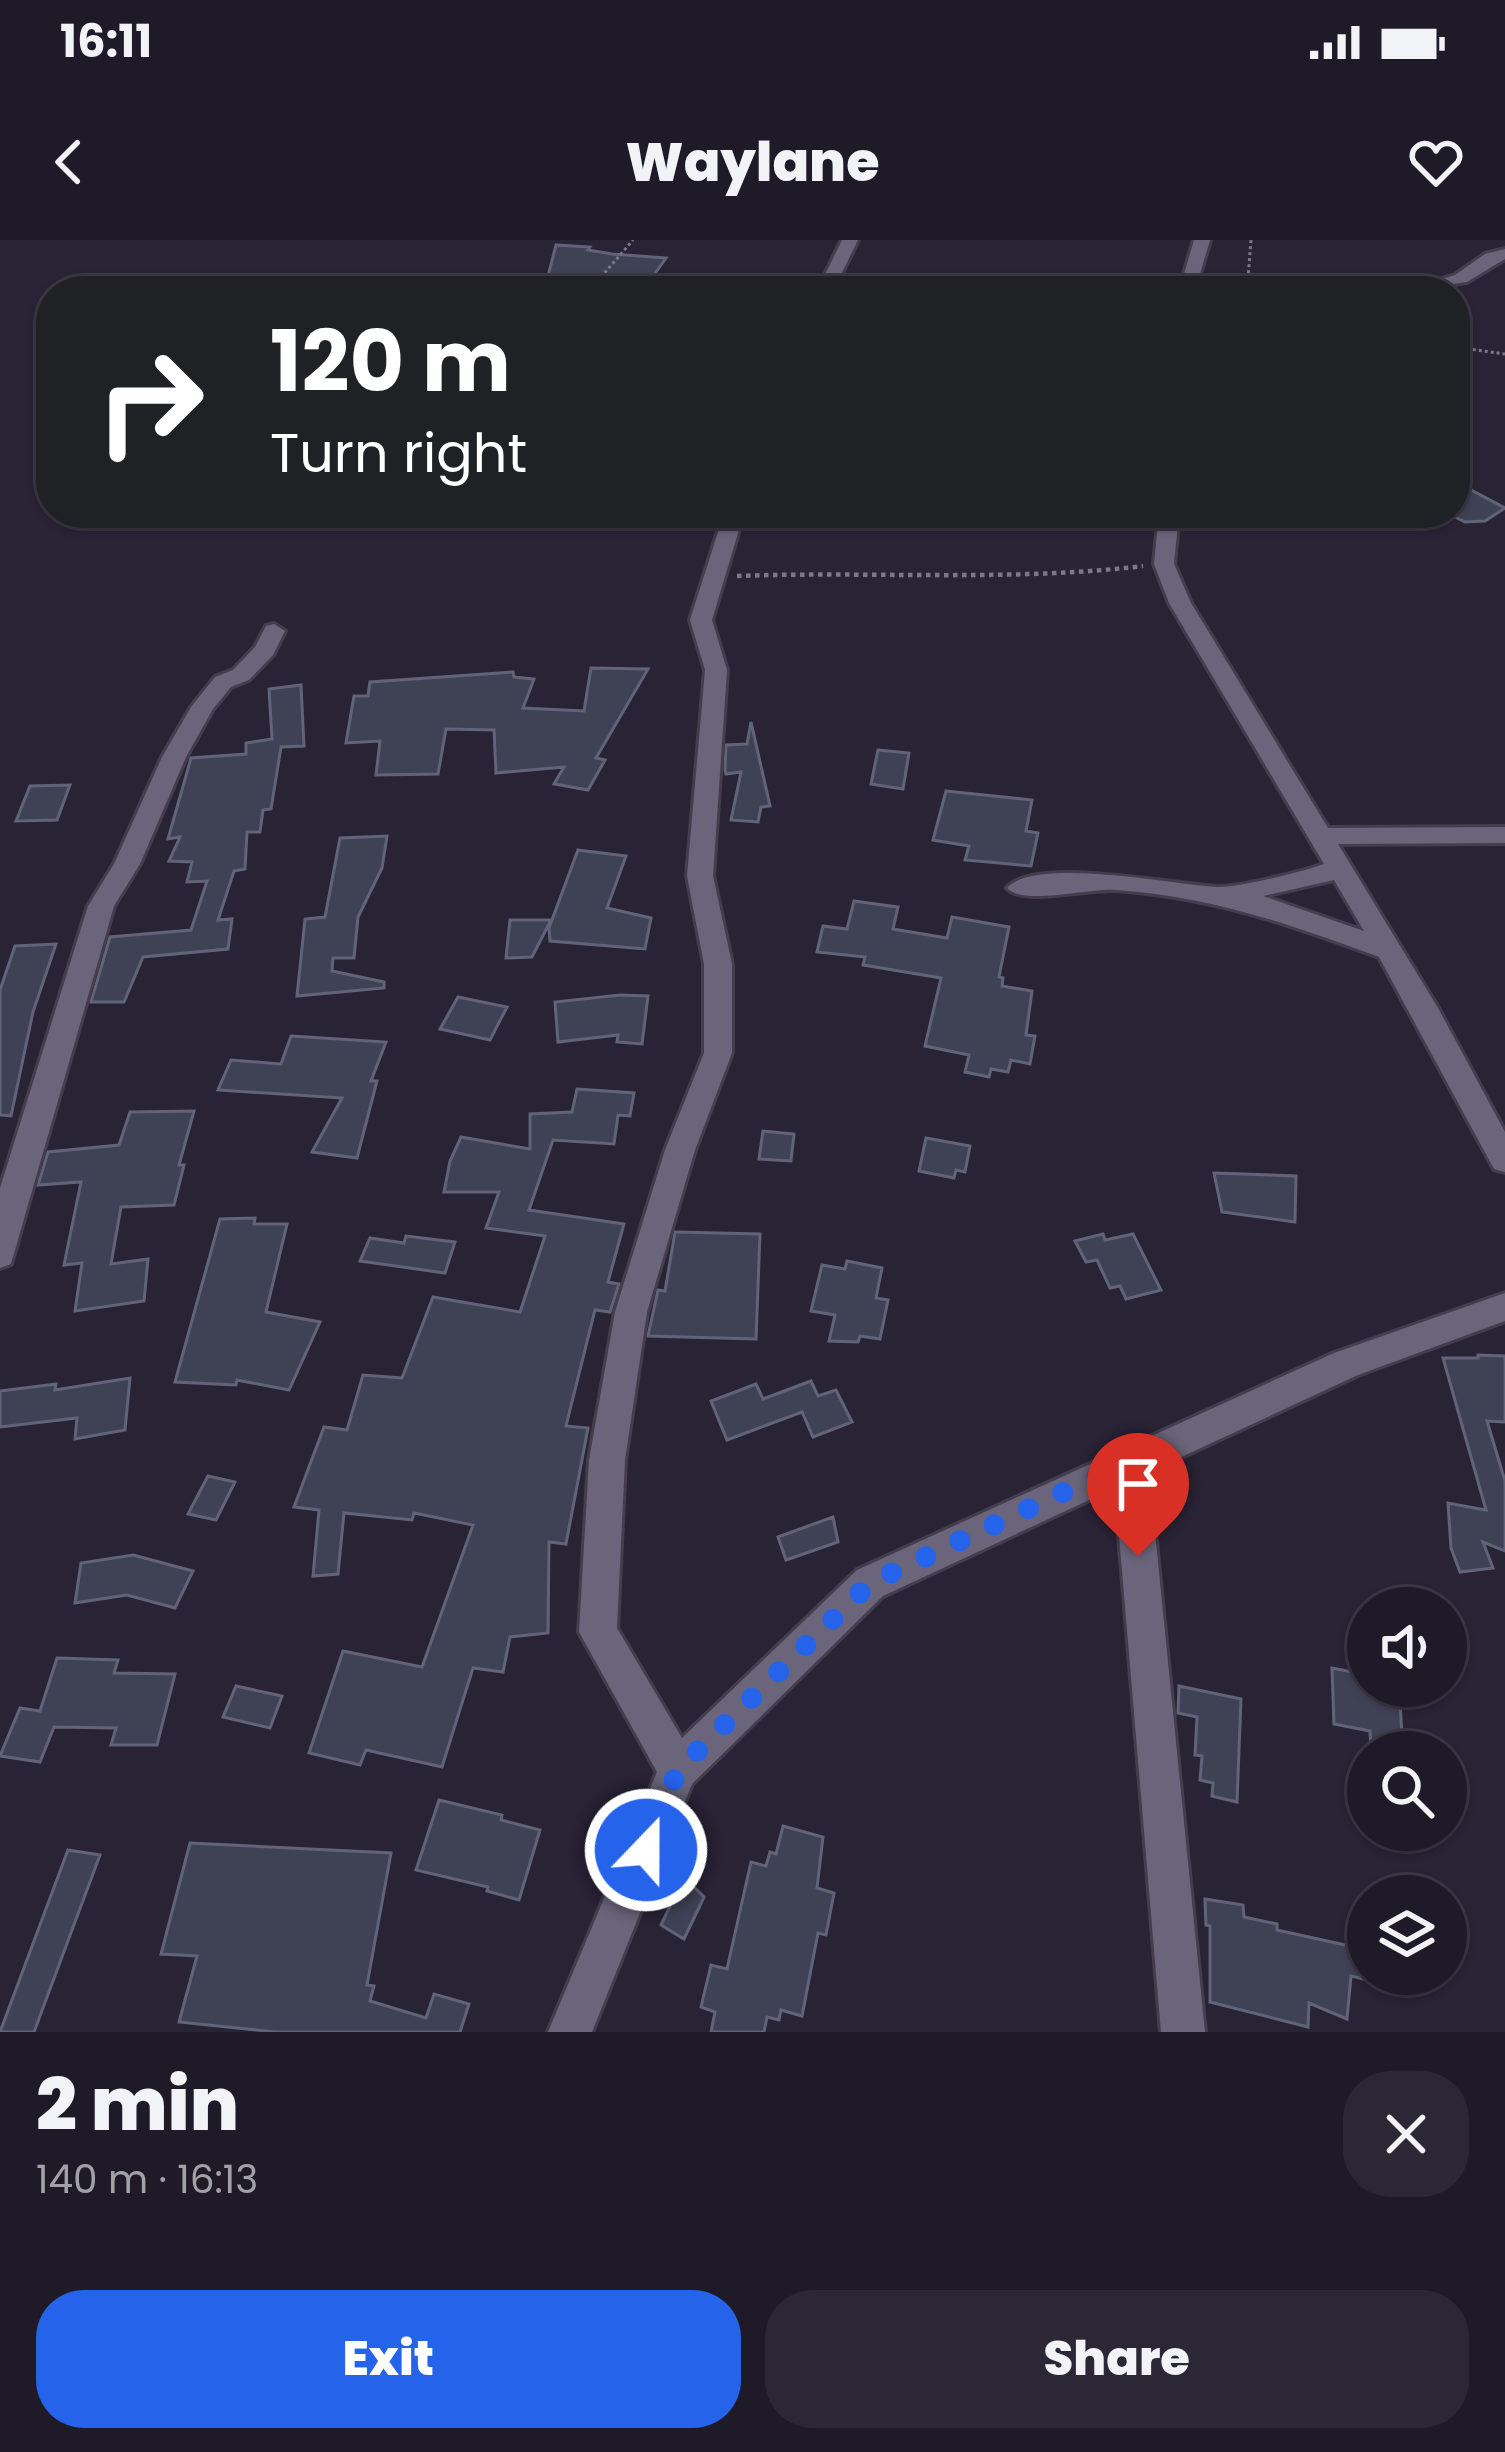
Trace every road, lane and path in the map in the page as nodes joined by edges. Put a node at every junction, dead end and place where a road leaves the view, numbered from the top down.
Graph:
1 (633, 240) edge
2 (850, 240) edge
3 (1202, 240) edge
4 (1251, 240) edge
5 (1505, 254) edge
6 (603, 276) edge
7 (832, 276) edge
8 (1191, 276) edge
9 (1248, 276) edge
10 (1470, 276) edge
11 (1470, 349) edge
12 (1505, 354) edge
13 (729, 528) edge
14 (1168, 528) edge
15 (1164, 564) junction
16 (710, 579) junction
17 (274, 631) dead end
18 (1505, 835) edge
19 (1317, 836) junction
20 (1340, 868) junction
21 (1020, 888) dead end
22 (1188, 892) junction
23 (1389, 950) junction
24 (1505, 1160) edge
25 (0, 1255) edge
26 (1505, 1307) edge
27 (1130, 1461) junction
28 (678, 1770) junction
29 (570, 2032) edge
30 (1183, 2032) edge

1 - 6 path
2 - 7 street
3 - 8 street
4 - 9 path
5 - 10 street
11 - 12 path
13 - 16 street
14 - 15 street
15 - 16 path
15 - 19 street
16 - 28 street
17 - 25 street
18 - 19 street
19 - 20 street
20 - 22 street
20 - 23 street
21 - 22 street
22 - 23 street
23 - 24 street
26 - 27 street
27 - 28 street
27 - 30 street
28 - 29 street

